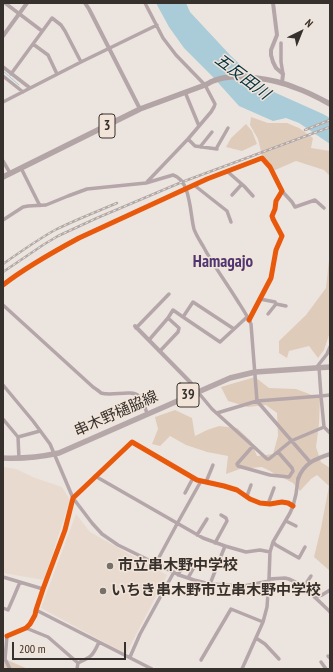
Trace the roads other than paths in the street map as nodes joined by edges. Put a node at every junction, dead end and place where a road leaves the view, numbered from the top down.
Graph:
1 (5, 3) edge
2 (27, 3) edge
3 (85, 3) edge
4 (145, 3) edge
5 (273, 3) edge
6 (19, 14) junction
7 (157, 25) junction
8 (42, 31) junction
9 (3, 36) edge
10 (281, 43) dead end
11 (33, 44) junction
12 (109, 49) junction
13 (81, 62) junction
14 (3, 68) edge
15 (11, 74) junction
16 (57, 74) junction
17 (283, 74) junction
18 (3, 76) edge
19 (282, 83) junction
20 (205, 85) junction
21 (30, 88) junction
22 (23, 92) junction
23 (185, 92) junction
24 (3, 102) edge
25 (330, 104) edge
26 (140, 109) junction
27 (199, 126) junction
28 (228, 128) dead end
29 (212, 132) dead end
30 (188, 139) junction
31 (200, 147) junction
32 (3, 161) edge
33 (21, 168) junction
34 (228, 172) junction
35 (10, 173) junction
36 (3, 177) edge
37 (146, 183) junction
38 (242, 184) junction
39 (194, 185) junction
40 (186, 189) junction
41 (281, 190) junction
42 (232, 195) dead end
43 (253, 196) dead end
44 (40, 206) junction
45 (324, 208) dead end
46 (3, 220) edge
47 (231, 222) dead end
48 (3, 286) edge
49 (169, 294) dead end
50 (260, 299) junction
51 (276, 304) junction
52 (3, 305) edge
53 (286, 306) dead end
54 (268, 314) dead end
55 (183, 316) junction
56 (168, 318) junction
57 (248, 318) junction
58 (136, 327) joint
59 (234, 329) junction
60 (149, 340) junction
61 (330, 347) edge
62 (160, 351) junction
63 (330, 366) edge
64 (317, 368) junction
65 (255, 372) junction
66 (3, 386) edge
67 (197, 391) junction
68 (330, 395) edge
69 (321, 396) junction
70 (257, 401) junction
71 (217, 413) junction
72 (147, 414) junction
73 (4, 421) edge
74 (324, 427) junction
75 (40, 431) junction
76 (330, 433) edge
77 (18, 437) junction
78 (291, 441) junction
79 (253, 446) junction
80 (278, 452) junction
81 (54, 454) junction
82 (330, 454) edge
83 (3, 458) edge
84 (19, 459) junction
85 (310, 462) junction
86 (213, 465) dead end
87 (95, 476) junction
88 (193, 478) junction
89 (298, 479) joint
90 (204, 482) junction
91 (251, 485) dead end
92 (274, 488) dead end
93 (185, 493) dead end
94 (247, 496) junction
95 (73, 498) junction
96 (268, 504) junction
97 (293, 506) junction
98 (221, 515) dead end
99 (207, 519) dead end
100 (286, 521) junction
101 (177, 524) junction
102 (296, 526) dead end
103 (197, 535) junction
104 (273, 542) junction
105 (215, 543) junction
106 (225, 546) junction
107 (305, 547) dead end
108 (270, 552) junction
109 (187, 559) dead end
110 (197, 562) dead end
111 (156, 563) junction
112 (174, 572) junction
113 (178, 575) junction
114 (311, 576) dead end
115 (3, 577) edge
116 (188, 578) junction
117 (269, 580) junction
118 (20, 582) junction
119 (210, 584) junction
120 (303, 588) junction
121 (44, 589) junction
122 (330, 590) edge
123 (315, 597) junction
124 (3, 608) edge
125 (36, 610) junction
126 (330, 612) edge
127 (263, 622) junction
128 (26, 628) junction
129 (3, 633) edge
130 (7, 636) junction
131 (256, 638) junction
132 (99, 642) junction
133 (130, 657) junction
134 (279, 659) dead end
135 (201, 660) dead end
136 (321, 662) dead end
137 (78, 663) junction
138 (10, 669) edge
139 (77, 669) edge
140 (152, 669) edge
141 (242, 669) edge
142 (326, 669) edge

1 - 6 street
2 - 6 street
3 - 12 street
4 - 7 street
5 - 17 street
6 - 8 street
6 - 9 street
7 - 12 street
7 - 20 street
8 - 11 street
8 - 13 street
10 - 17 street
11 - 15 street
11 - 16 street
12 - 13 street
12 - 26 street
13 - 16 street
14 - 15 street
15 - 21 street
16 - 21 street
17 - 19 street
18 - 22 street
19 - 20 highway, 3
19 - 25 highway, 3
20 - 23 highway, 3
20 - 27 street
21 - 22 street
22 - 24 street
23 - 26 highway, 3
23 - 27 street
26 - 33 highway, 3
27 - 30 street
28 - 31 street
29 - 31 street
30 - 31 street
30 - 37 street
32 - 35 street
33 - 35 highway, 3
33 - 44 street
34 - 38 street
34 - 39 street
34 - 41 street
35 - 36 highway, 3
37 - 40 street
37 - 44 street
38 - 42 street
38 - 43 street
39 - 40 street
39 - 47 street
40 - 48 street
40 - 57 street
41 - 45 street
41 - 50 street
44 - 46 street
49 - 58 street
50 - 51 street
50 - 57 street
51 - 53 street
51 - 54 street
52 - 72 street
55 - 56 street
55 - 59 street
55 - 59 street
56 - 60 street
56 - 62 street
57 - 59 street
57 - 65 street
58 - 60 street
60 - 62 street
61 - 64 street
62 - 67 street
63 - 64 main road, 串木野樋脇線 / 39
64 - 65 main road, 串木野樋脇線 / 39
64 - 69 street
65 - 67 main road, 串木野樋脇線 / 39
65 - 70 street
66 - 75 street
67 - 71 street
67 - 72 main road, 串木野樋脇線 / 39
68 - 69 street
69 - 70 street
69 - 74 street
70 - 71 street
70 - 78 street
71 - 79 street
72 - 81 main road, 串木野樋脇線 / 39
73 - 77 street
74 - 76 street
74 - 78 street
75 - 77 street
75 - 81 street
77 - 84 street
78 - 80 street
78 - 85 street
79 - 80 street
79 - 80 street
81 - 84 main road, 串木野樋脇線 / 39
81 - 95 street
82 - 85 street
83 - 84 main road, 串木野樋脇線 / 39
85 - 89 street
86 - 90 street
87 - 88 street
87 - 95 street
87 - 101 street
88 - 90 street
88 - 93 street
89 - 97 street
90 - 94 street
90 - 101 street
91 - 94 street
92 - 96 street
94 - 96 street
95 - 111 street
95 - 121 street
96 - 97 street
97 - 100 street
98 - 105 street
99 - 103 street
100 - 102 street
100 - 104 street
101 - 103 street
101 - 111 street
103 - 105 street
104 - 107 street
104 - 108 street
105 - 106 street
106 - 108 street
106 - 119 street
108 - 117 street
109 - 113 street
110 - 116 street
111 - 112 street
112 - 113 street
112 - 133 street
113 - 116 street
114 - 120 street
115 - 118 street
116 - 119 street
117 - 119 street
117 - 120 street
117 - 127 street
118 - 121 street
118 - 124 street
120 - 123 street
121 - 125 street
122 - 123 street
123 - 126 street
125 - 128 street
125 - 132 street
127 - 131 street
127 - 135 street
128 - 130 street
128 - 137 street
129 - 130 street
130 - 138 street
131 - 134 street
131 - 141 street
132 - 133 street
132 - 137 street
133 - 140 street
136 - 142 street
137 - 139 street

